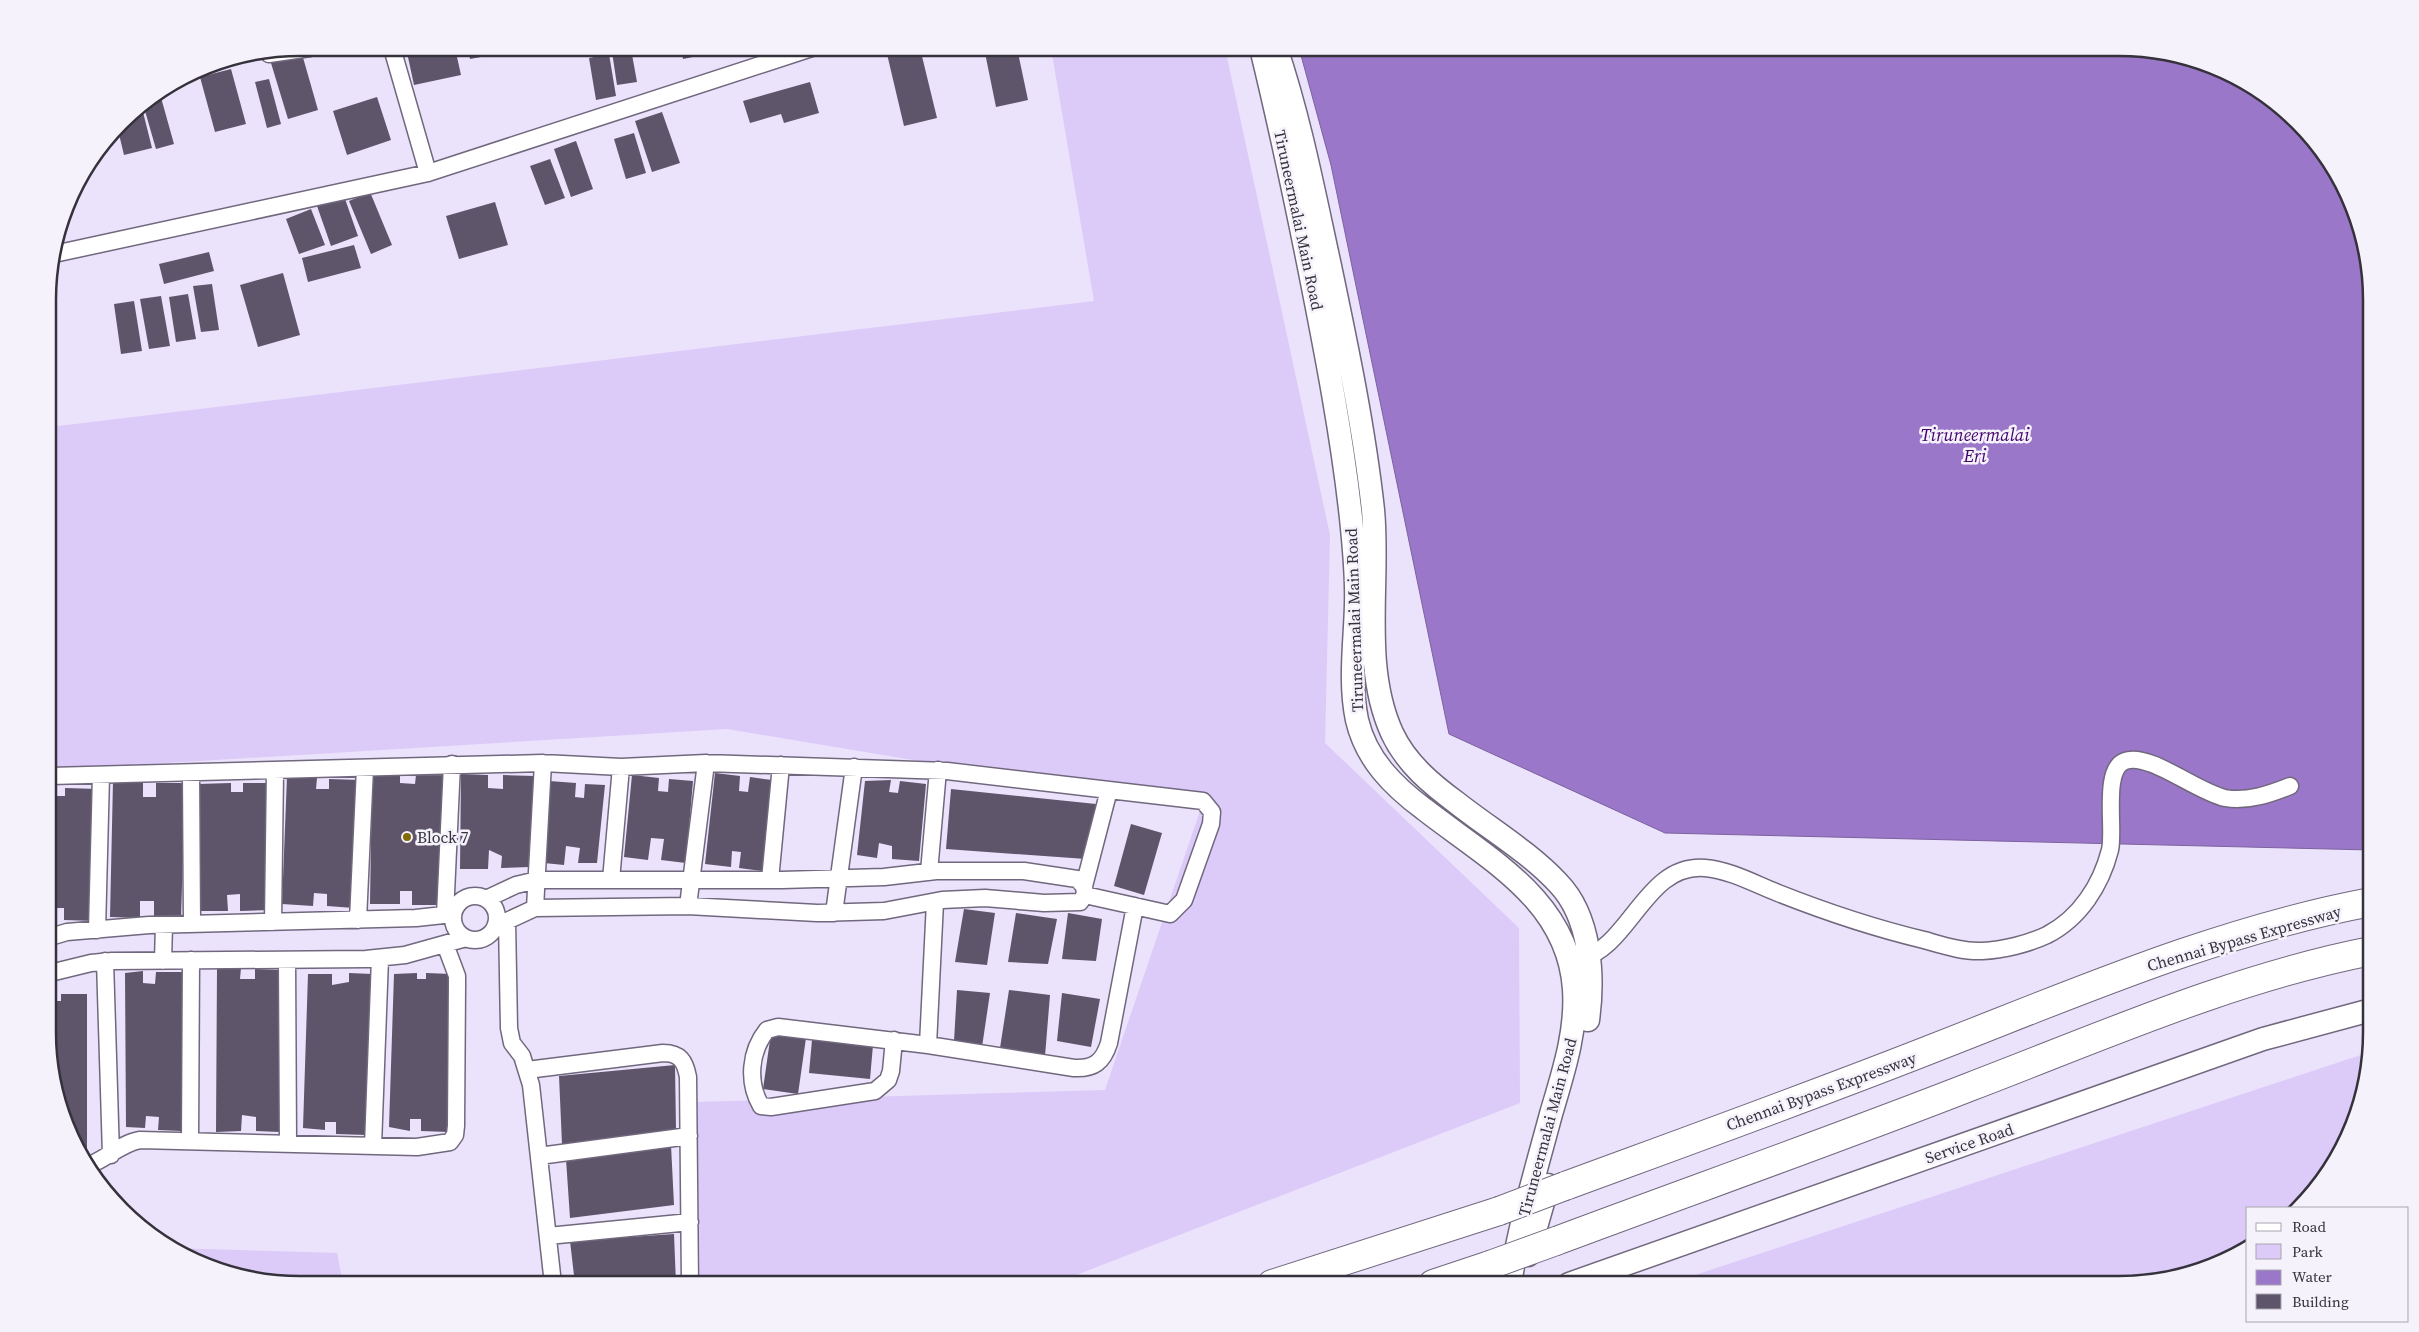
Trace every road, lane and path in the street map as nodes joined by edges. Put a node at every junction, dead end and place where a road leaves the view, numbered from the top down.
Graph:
1 (394, 56) edge
2 (787, 56) edge
3 (1264, 56) edge
4 (1278, 56) edge
5 (428, 173) junction
6 (61, 252) edge
7 (543, 763) junction
8 (706, 763) junction
9 (452, 764) junction
10 (781, 765) junction
11 (621, 767) junction
12 (854, 767) junction
13 (365, 768) junction
14 (938, 770) junction
15 (275, 771) junction
16 (191, 774) junction
17 (101, 775) junction
18 (56, 776) edge
19 (2290, 786) dead end
20 (1109, 790) junction
21 (929, 872) junction
22 (838, 878) junction
23 (692, 879) junction
24 (537, 880) junction
25 (611, 880) junction
26 (770, 880) junction
27 (1084, 891) junction
28 (486, 899) junction
29 (935, 902) junction
30 (2363, 904) edge
31 (688, 906) junction
32 (1135, 906) junction
33 (535, 908) junction
34 (834, 913) junction
35 (449, 915) junction
36 (358, 920) junction
37 (273, 922) junction
38 (501, 923) junction
39 (192, 924) junction
40 (164, 925) junction
41 (98, 930) junction
42 (56, 935) edge
43 (466, 938) junction
44 (445, 944) junction
45 (2363, 953) edge
46 (380, 958) junction
47 (163, 960) junction
48 (191, 960) junction
49 (288, 960) junction
50 (1579, 960) junction
51 (105, 962) junction
52 (56, 972) edge
53 (2363, 1012) edge
54 (894, 1040) junction
55 (928, 1045) junction
56 (527, 1070) junction
57 (689, 1136) junction
58 (190, 1141) junction
59 (288, 1144) junction
60 (373, 1146) junction
61 (111, 1155) junction
62 (539, 1156) junction
63 (94, 1163) edge
64 (690, 1222) junction
65 (548, 1236) junction
66 (552, 1276) edge
67 (690, 1276) edge
68 (1297, 1276) edge
69 (1457, 1276) edge
70 (1511, 1276) edge
71 (1521, 1276) edge
72 (1592, 1276) edge

1 - 5 street
2 - 5 street
3 - 50 main road, Tiruneermalai Main Road
4 - 50 main road, Tiruneermalai Main Road
5 - 6 street
7 - 9 street
7 - 11 street
7 - 24 street
8 - 10 street
8 - 11 street
8 - 23 street
9 - 13 street
9 - 35 street
10 - 12 street
10 - 26 street
11 - 25 street
12 - 14 street
12 - 22 street
13 - 15 street
13 - 36 street
14 - 20 street
14 - 21 street
15 - 16 street
15 - 37 street
16 - 17 street
16 - 39 street
17 - 18 street
17 - 41 street
19 - 50 street
20 - 27 street
20 - 32 street
21 - 22 street
21 - 27 street
22 - 26 street
22 - 34 street
23 - 25 street
23 - 26 street
23 - 31 street
24 - 25 street
24 - 28 street
24 - 33 street
27 - 29 street
27 - 32 street
28 - 35 street
28 - 38 street
29 - 34 street
29 - 55 street
30 - 68 highway, Chennai Bypass Expressway, bridge
31 - 33 street
31 - 34 street
32 - 55 street
33 - 38 street
35 - 36 street
35 - 43 street
36 - 37 street
37 - 39 street
38 - 43 street
38 - 56 street
39 - 40 street
40 - 41 street
40 - 47 street
41 - 42 street
43 - 44 street
44 - 46 street
44 - 60 street
45 - 69 highway, bridge
46 - 49 street
46 - 60 street
47 - 48 street
47 - 51 street
48 - 49 street
48 - 58 street
49 - 59 street
50 - 70 main road, Tiruneermalai Main Road
50 - 71 main road, Tiruneermalai Main Road
51 - 52 street
51 - 61 street
53 - 72 main road, Service Road
54 - 54 street
54 - 55 street
56 - 57 street
56 - 62 street
57 - 62 street
57 - 64 street
58 - 59 street
58 - 61 street
59 - 60 street
61 - 63 street
62 - 65 street
64 - 65 street
64 - 67 street
65 - 66 street

